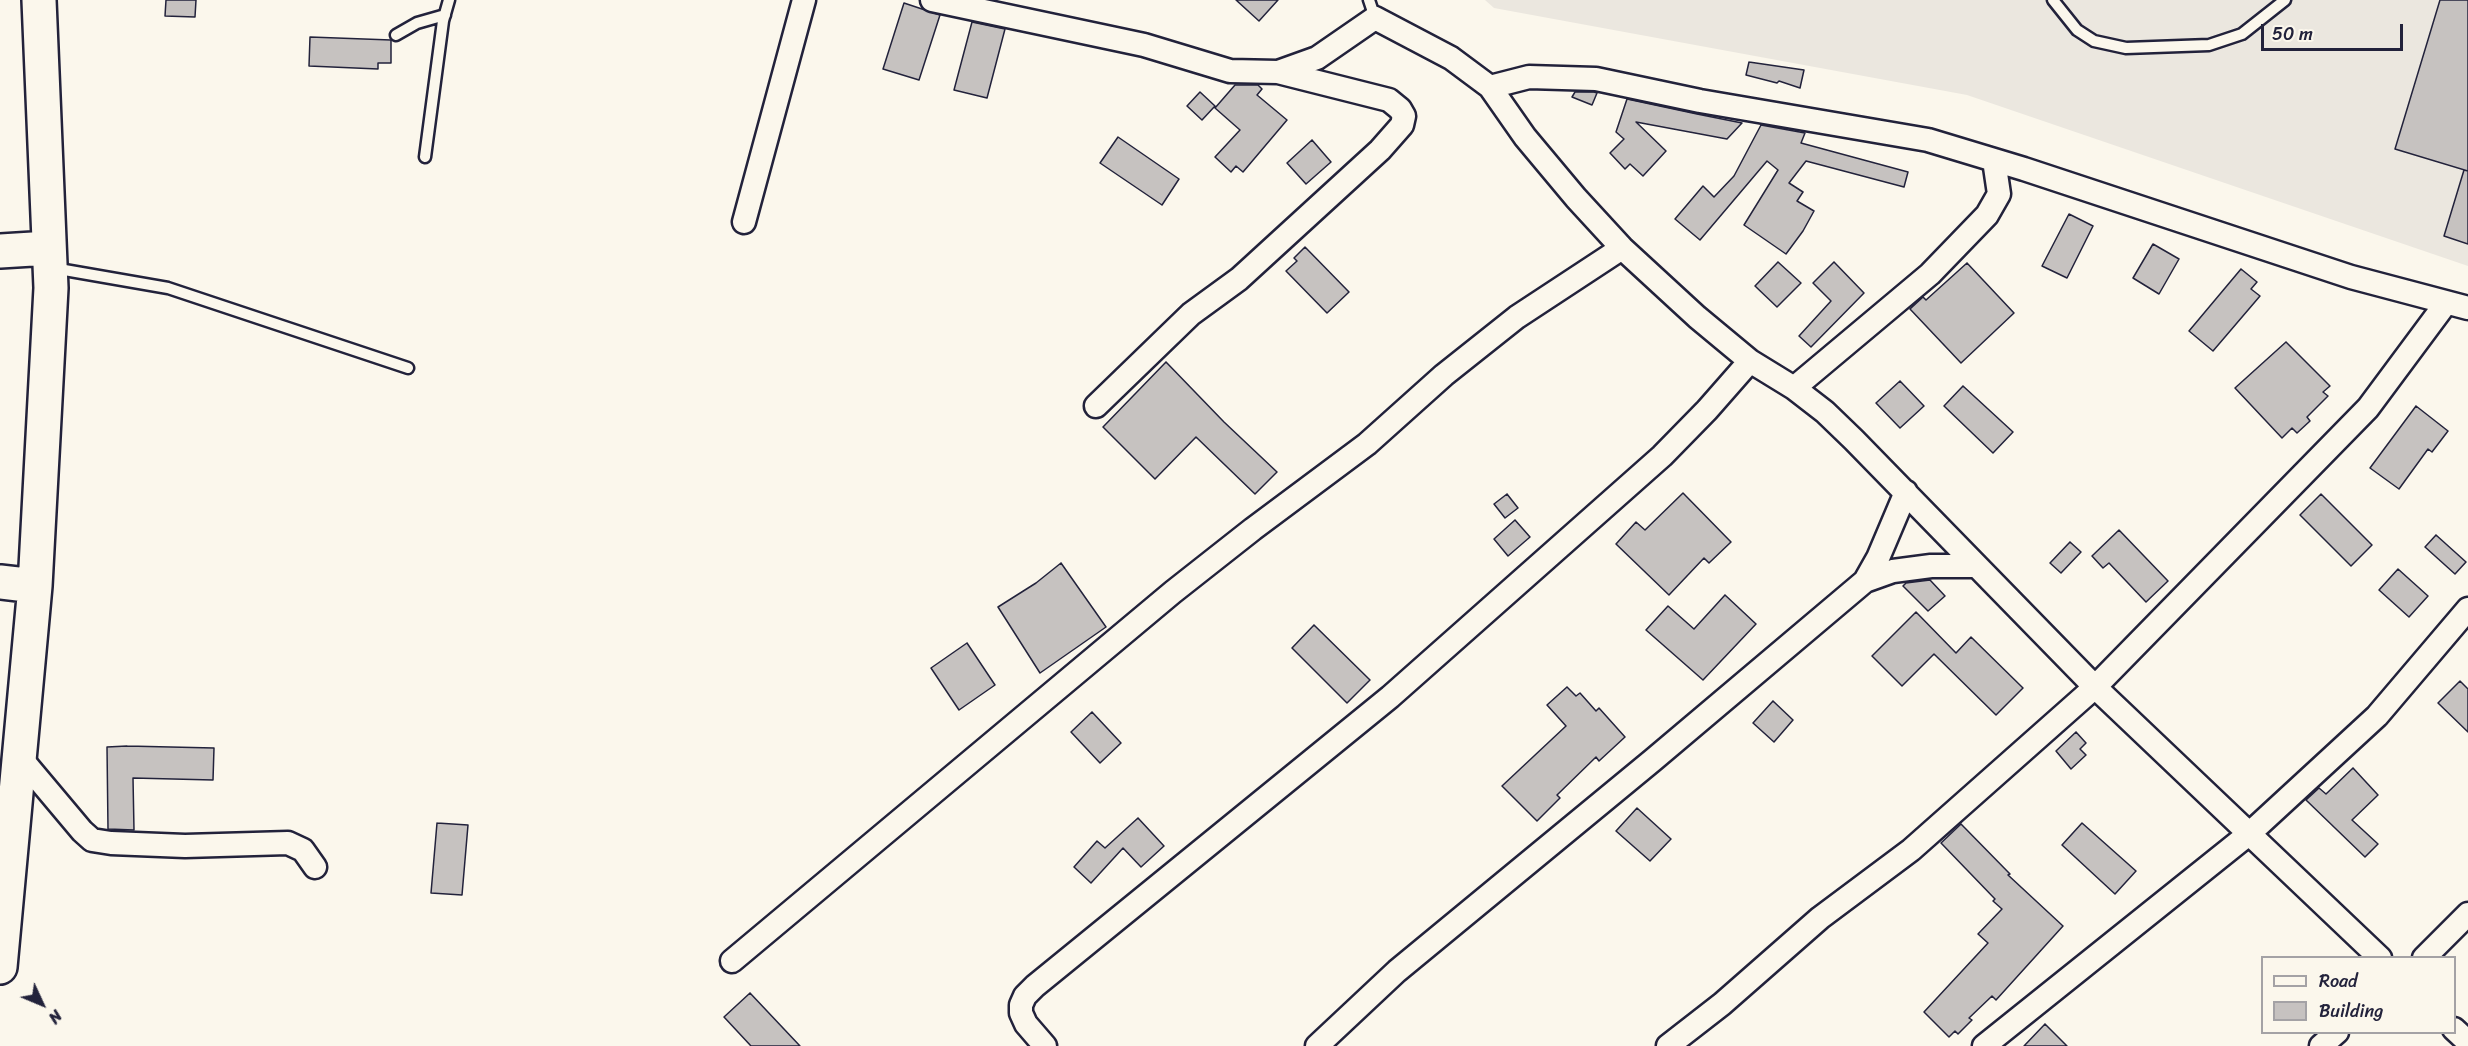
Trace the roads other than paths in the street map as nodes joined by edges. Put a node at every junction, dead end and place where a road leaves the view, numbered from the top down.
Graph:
1 (39, 0) edge
2 (449, 0) edge
3 (804, 0) edge
4 (932, 0) edge
5 (2053, 0) edge
6 (2285, 0) edge
7 (1372, 9) edge
8 (445, 15) junction
9 (396, 34) dead end
10 (1278, 72) junction
11 (1490, 87) junction
12 (424, 157) dead end
13 (1994, 160) junction
14 (744, 222) dead end
15 (1622, 248) junction
16 (0, 251) edge
17 (50, 258) junction
18 (2446, 303) junction
19 (2468, 308) edge
20 (1750, 361) junction
21 (408, 368) dead end
22 (1794, 388) junction
23 (1096, 406) dead end
24 (1906, 492) junction
25 (1977, 566) junction
26 (1864, 581) junction
27 (0, 582) edge
28 (35, 586) junction
29 (2468, 609) edge
30 (2095, 687) junction
31 (20, 756) junction
32 (2250, 833) junction
33 (315, 867) dead end
34 (2468, 914) edge
35 (2379, 956) edge
36 (2425, 956) edge
37 (732, 961) dead end
38 (0, 967) edge
39 (2456, 1031) edge
40 (2335, 1034) edge
41 (2468, 1042) edge
42 (1045, 1046) edge
43 (1317, 1046) edge
44 (1668, 1046) edge
45 (1984, 1046) edge
46 (2321, 1046) edge

1 - 17 highway
2 - 8 lane
3 - 14 street
4 - 10 street
5 - 6 lane
7 - 10 street
7 - 11 street
8 - 9 lane
8 - 12 lane
10 - 23 street
11 - 13 street
11 - 15 street
13 - 18 street
13 - 22 street
15 - 20 street
15 - 37 street
16 - 17 highway
17 - 21 lane
17 - 28 highway
18 - 19 street
18 - 30 street
20 - 22 street
20 - 42 street
22 - 24 street
24 - 25 street
24 - 26 street
25 - 26 street
25 - 30 street
26 - 43 street
27 - 28 highway
28 - 31 highway
29 - 32 street
30 - 32 street
30 - 44 street
31 - 33 street
31 - 38 highway
32 - 35 street
32 - 45 street
34 - 36 street
39 - 41 street
40 - 46 street

